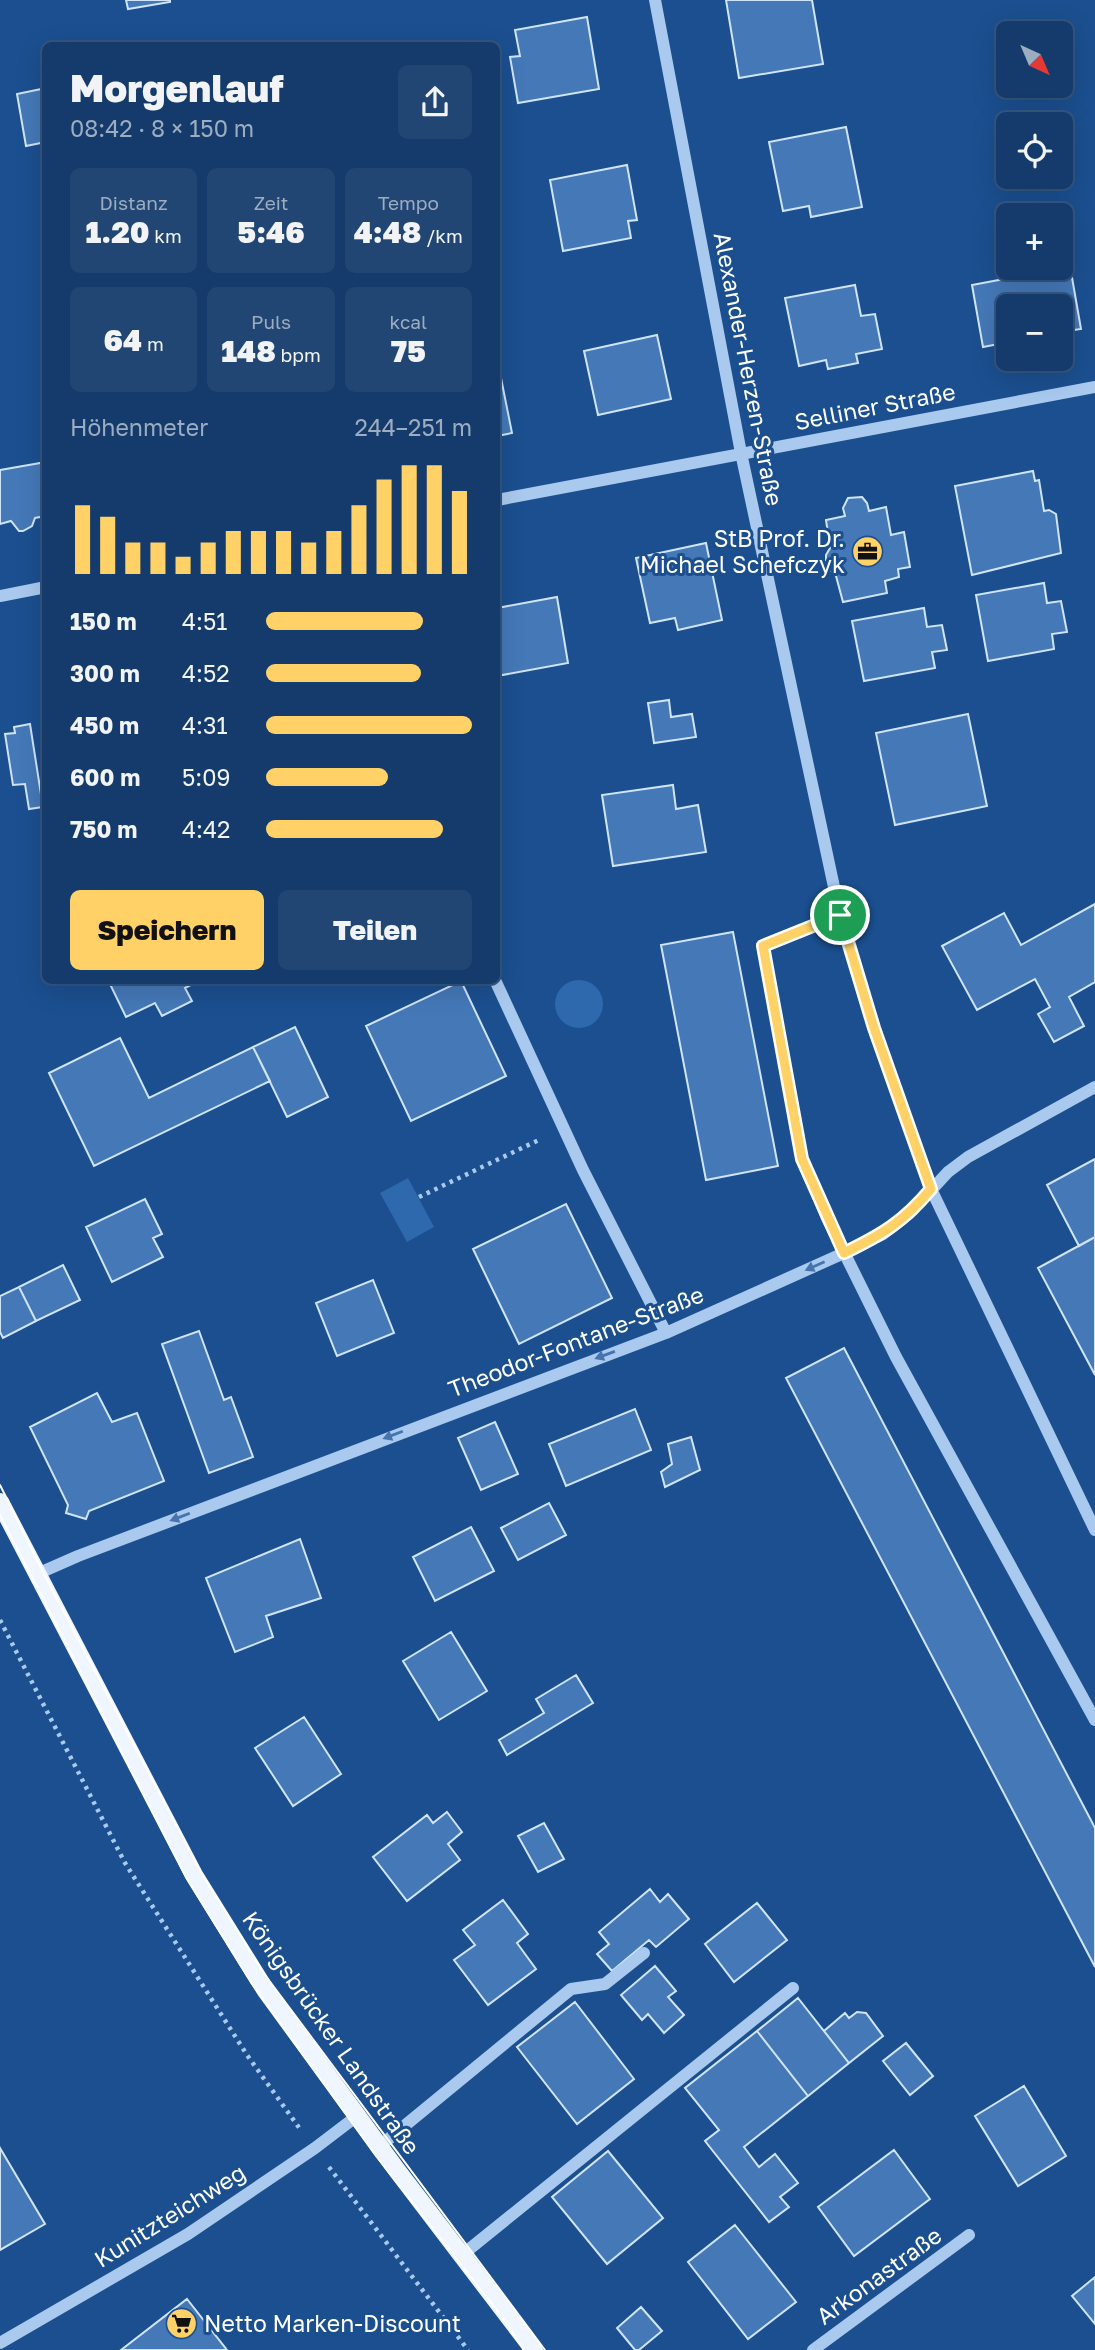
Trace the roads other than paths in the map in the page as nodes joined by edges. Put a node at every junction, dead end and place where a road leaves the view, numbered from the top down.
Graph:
1 (655, 0) edge
2 (1095, 387) edge
3 (741, 453) junction
4 (500, 499) edge
5 (42, 588) edge
6 (0, 596) edge
7 (840, 915) junction
8 (497, 984) edge
9 (1095, 1087) edge
10 (931, 1189) junction
11 (844, 1253) junction
12 (666, 1333) junction
13 (0, 1502) edge
14 (1095, 1530) edge
15 (37, 1574) junction
16 (1095, 1720) edge
17 (644, 1954) dead end
18 (793, 1988) dead end
19 (357, 2116) junction
20 (380, 2146) junction
21 (969, 2235) dead end
22 (463, 2255) junction
23 (0, 2343) edge
24 (534, 2350) edge
25 (813, 2350) edge

1 - 3 street, Alexander-Herzen-Straße
2 - 3 street, Selliner Straße
3 - 4 street, Selliner Straße
3 - 7 street, Alexander-Herzen-Straße
5 - 6 street
7 - 10 street, Alexander-Herzen-Straße
7 - 11 street
8 - 12 street
9 - 10 street, Theodor-Fontane-Straße
10 - 11 street, Theodor-Fontane-Straße
10 - 14 street, Alexander-Herzen-Straße
11 -> 12 street, Theodor-Fontane-Straße
11 - 16 street
12 -> 15 street, Theodor-Fontane-Straße
13 - 15 main road, Königsbrücker Landstraße
15 - 19 main road, Königsbrücker Landstraße
17 - 20 street
18 - 22 street
19 - 20 main road, Königsbrücker Landstraße
19 - 23 street, Kunitzteichweg
20 - 22 main road, Königsbrücker Landstraße
21 - 25 street, Arkonastraße
22 - 24 main road, Königsbrücker Landstraße

